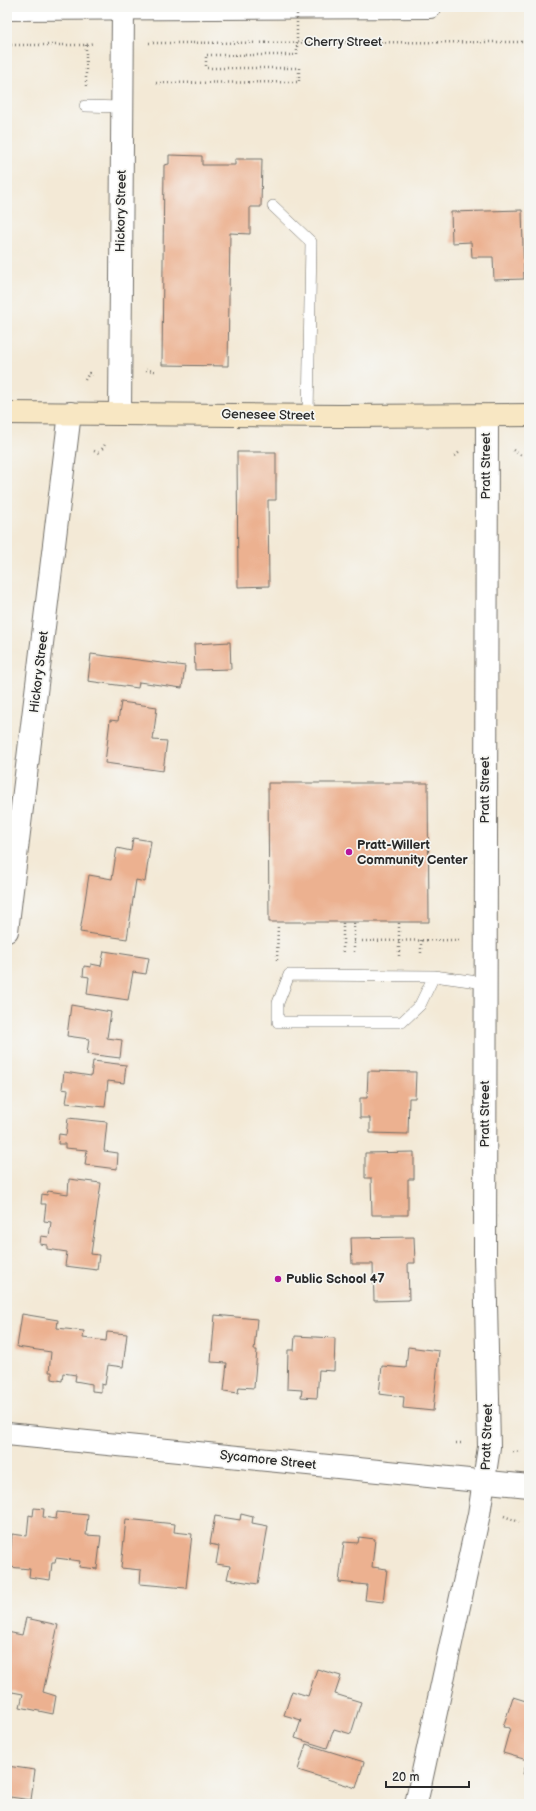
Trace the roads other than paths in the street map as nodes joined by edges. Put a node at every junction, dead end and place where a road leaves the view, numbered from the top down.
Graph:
1 (430, 7) edge
2 (7, 10) edge
3 (123, 10) junction
4 (85, 106) road end
5 (122, 107) junction
6 (273, 206) dead end
7 (7, 413) edge
8 (70, 413) junction
9 (120, 413) junction
10 (529, 415) edge
11 (308, 416) junction
12 (487, 416) junction
13 (7, 931) edge
14 (434, 976) junction
15 (485, 983) junction
16 (7, 1434) edge
17 (485, 1482) junction
18 (529, 1486) edge
19 (416, 1804) edge

1 - 3 street
2 - 3 street
3 - 5 street, Hickory Street
4 - 5 lane
5 - 9 street, Hickory Street
6 - 11 lane
7 - 8 main road, Genesee Street
8 - 9 main road, Genesee Street
8 - 13 street, Hickory Street
9 - 11 main road, Genesee Street
10 - 12 main road, Genesee Street
11 - 12 main road, Genesee Street
12 - 15 street, Pratt Street
14 - 14 lane
14 - 15 lane
15 - 17 street, Pratt Street
16 - 17 street, Sycamore Street
17 - 18 street, Sycamore Street
17 - 19 street, Pratt Street

